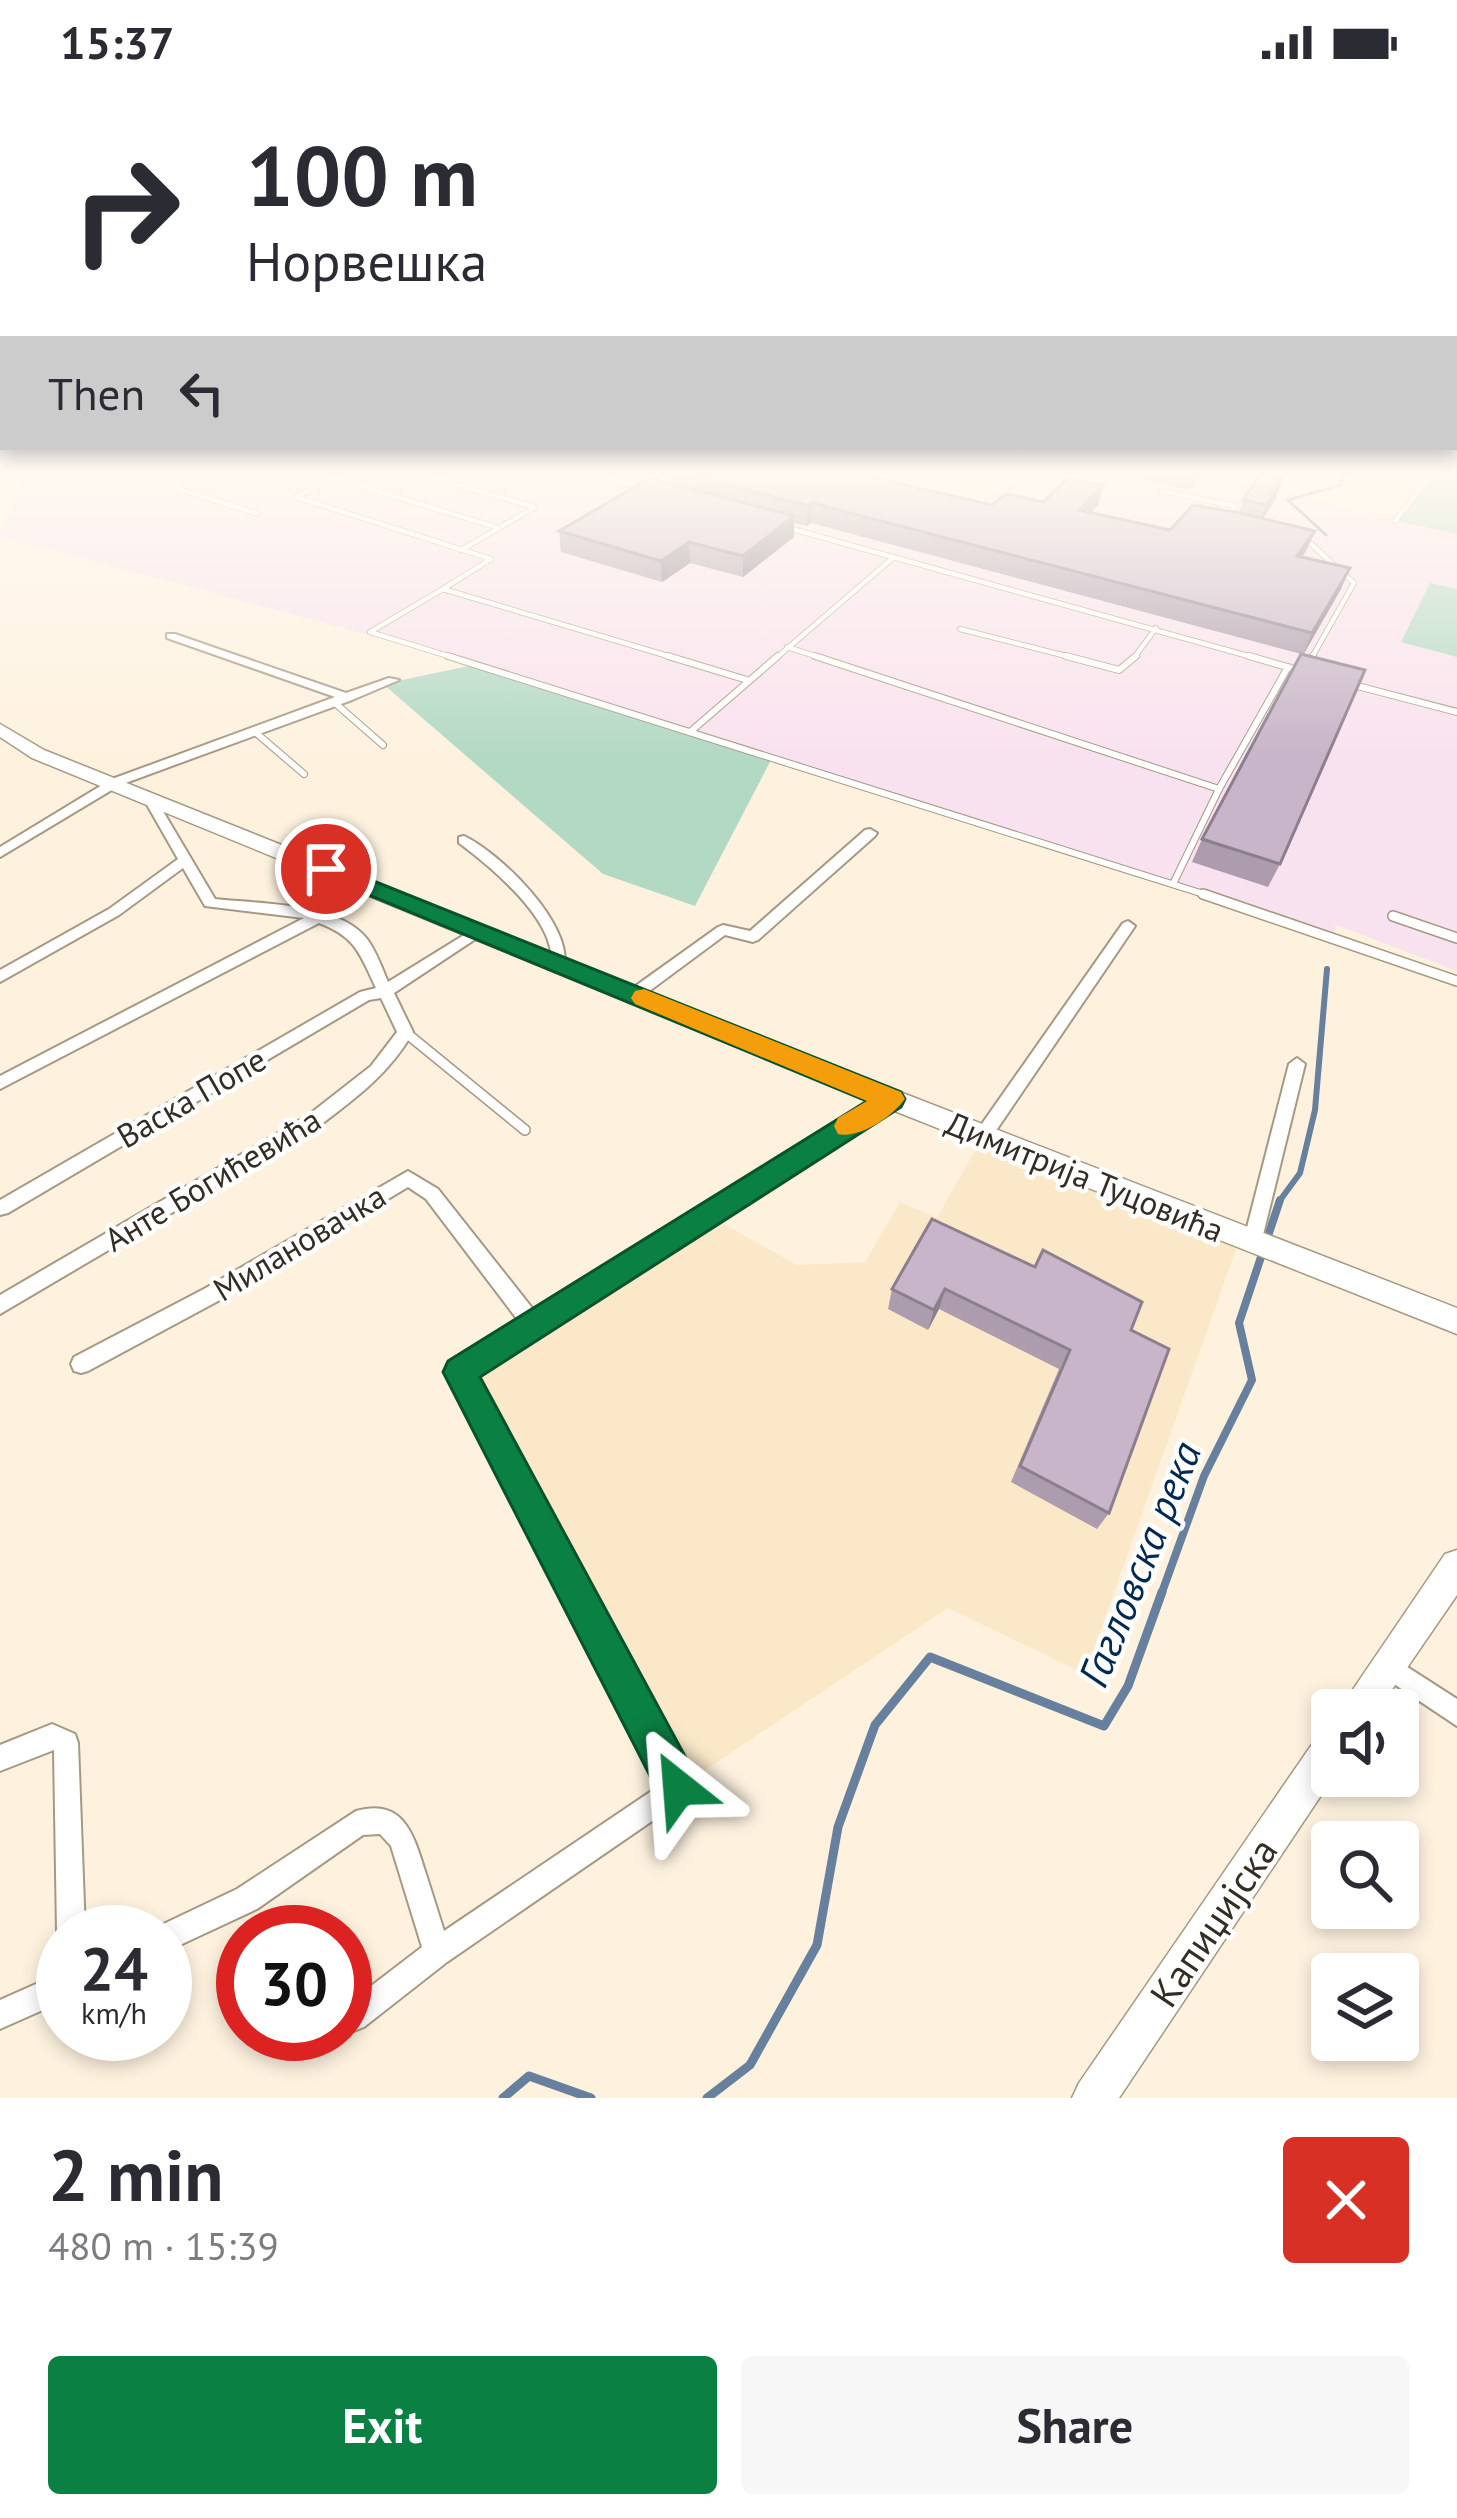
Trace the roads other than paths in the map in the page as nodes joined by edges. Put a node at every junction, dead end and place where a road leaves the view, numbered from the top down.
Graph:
1 (479, 567) edge
2 (882, 567) edge
3 (931, 567) edge
4 (1336, 567) edge
5 (443, 589) junction
6 (1156, 628) junction
7 (960, 629) dead end
8 (171, 636) dead end
9 (787, 647) junction
10 (1288, 667) junction
11 (393, 680) dead end
12 (748, 680) junction
13 (1340, 681) edge
14 (342, 700) junction
15 (1457, 712) edge
16 (0, 729) edge
17 (255, 732) junction
18 (690, 732) junction
19 (383, 745) dead end
20 (304, 774) dead end
21 (116, 782) junction
22 (1219, 789) junction
23 (148, 796) junction
24 (870, 832) dead end
25 (464, 840) dead end
26 (0, 853) edge
27 (184, 861) junction
28 (1173, 884) junction
29 (319, 916) junction
30 (1393, 916) dead end
31 (1128, 926) dead end
32 (482, 930) junction
33 (1457, 938) edge
34 (559, 963) junction
35 (0, 977) edge
36 (1457, 981) edge
37 (382, 992) junction
38 (634, 994) junction
39 (405, 1032) junction
40 (1297, 1064) dead end
41 (0, 1083) edge
42 (891, 1099) junction
43 (525, 1130) dead end
44 (983, 1136) junction
45 (2, 1208) edge
46 (1246, 1240) junction
47 (0, 1305) edge
48 (1457, 1321) edge
49 (532, 1325) junction
50 (81, 1364) dead end
51 (1457, 1566) edge
52 (1387, 1666) junction
53 (1371, 1689) edge
54 (1457, 1714) edge
55 (0, 1758) edge
56 (1311, 1778) edge
57 (70, 1905) edge
58 (192, 1925) edge
59 (437, 1952) junction
60 (36, 1998) edge
61 (372, 2003) edge
62 (0, 2015) edge
63 (1094, 2098) edge

1 - 5 lane
2 - 9 lane
3 - 6 lane
4 - 10 lane
5 - 12 lane
5 - 18 lane
6 - 7 lane
6 - 10 lane
8 - 14 street
9 - 12 lane
9 - 22 lane
10 - 22 lane
11 - 14 street
12 - 18 lane
13 - 15 lane
14 - 17 street
14 - 19 lane
16 - 21 street, Димитрија Туцовића
17 - 20 lane
17 - 21 street
18 - 28 lane
21 - 23 street, Димитрија Туцовића
21 - 26 street
22 - 28 lane
23 - 27 street
23 - 32 street, Димитрија Туцовића
24 - 38 street
25 - 34 street
27 - 29 street
27 - 35 street
28 - 36 lane
29 - 37 street
29 - 41 street
30 - 33 lane
31 - 44 street
32 - 34 street, Димитрија Туцовића
32 - 37 street, Васка Попе
34 - 38 street, Димитрија Туцовића
37 - 39 street
37 - 45 street, Васка Попе
38 - 42 street, Димитрија Туцовића
39 - 43 lane
39 - 47 street, Анте Богићевића
40 - 46 street
42 - 44 street, Димитрија Туцовића
42 - 49 street
44 - 46 street, Димитрија Туцовића
46 - 48 street, Димитрија Туцовића
49 - 50 street, Милановачка
49 - 59 street
51 - 52 street
52 - 53 street
52 - 54 street
55 - 57 street
56 - 63 street, Капиџијска
58 - 59 street
59 - 61 street
60 - 62 street

